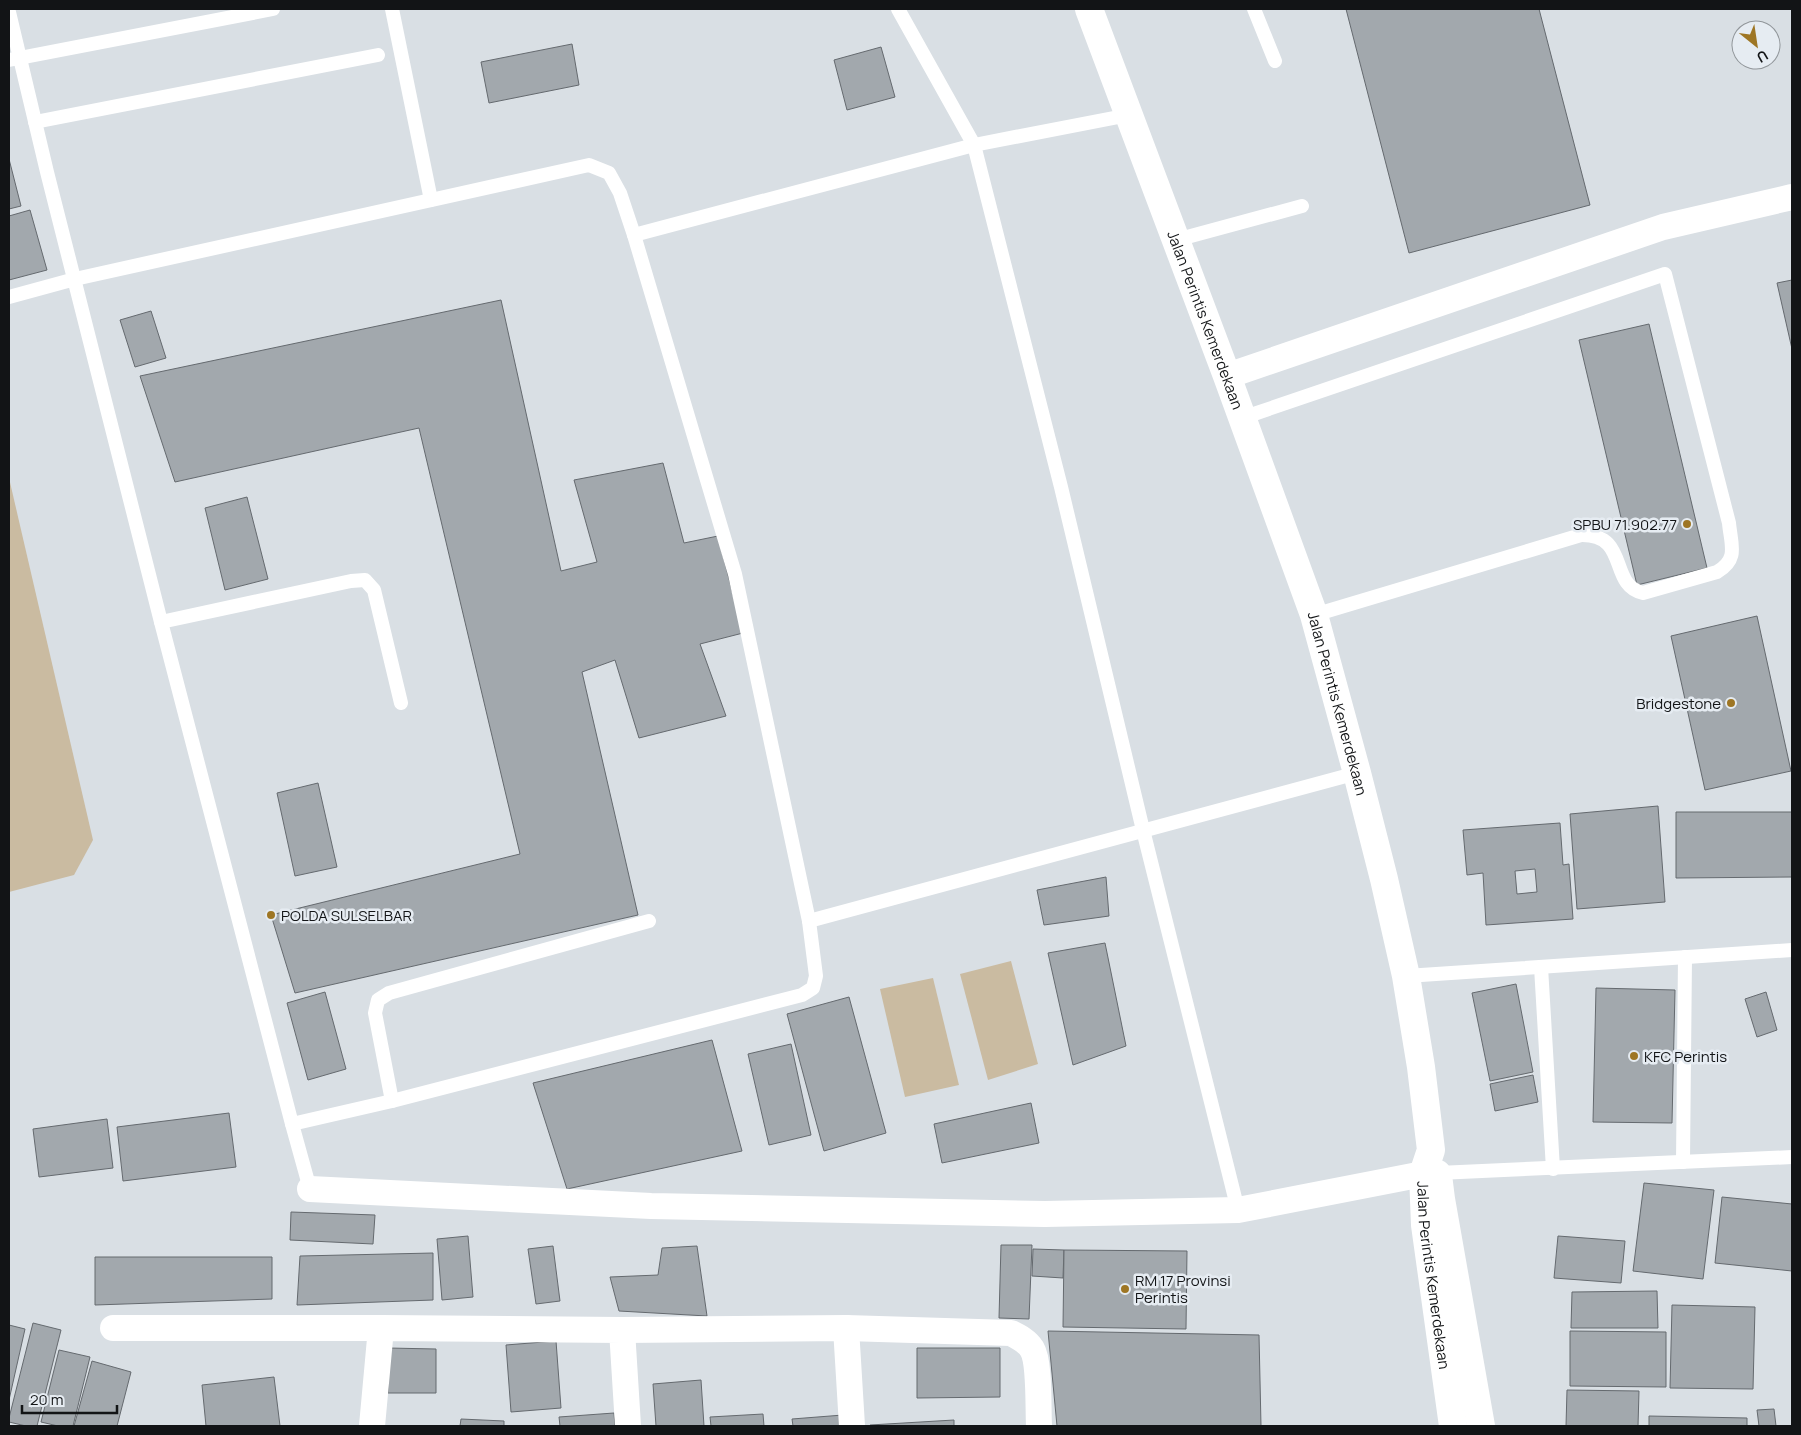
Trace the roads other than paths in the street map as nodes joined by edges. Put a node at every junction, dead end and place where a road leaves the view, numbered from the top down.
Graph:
1 (273, 9) edge
2 (392, 9) edge
3 (898, 9) edge
4 (1089, 9) edge
5 (1254, 9) edge
6 (9, 12) edge
7 (378, 55) dead end
8 (14, 58) edge
9 (1274, 61) dead end
10 (1129, 115) junction
11 (35, 122) junction
12 (974, 145) junction
13 (1792, 197) edge
14 (431, 200) junction
15 (1302, 206) dead end
16 (634, 235) junction
17 (1176, 240) junction
18 (75, 279) junction
19 (9, 297) edge
20 (1227, 376) junction
21 (1242, 418) junction
22 (1314, 615) junction
23 (161, 622) junction
24 (401, 703) dead end
25 (1357, 773) junction
26 (1143, 830) junction
27 (649, 921) dead end
28 (809, 921) junction
29 (1792, 950) edge
30 (1685, 957) junction
31 (1542, 967) junction
32 (1406, 976) junction
33 (392, 1101) junction
34 (292, 1124) junction
35 (1792, 1157) edge
36 (1683, 1162) junction
37 (1431, 1166) junction
38 (1553, 1168) junction
39 (310, 1189) joint
40 (1238, 1210) junction
41 (113, 1328) dead end
42 (381, 1328) junction
43 (846, 1328) junction
44 (622, 1330) junction
45 (372, 1426) edge
46 (628, 1426) edge
47 (852, 1426) edge
48 (1039, 1426) edge
49 (1453, 1426) edge
50 (1481, 1426) edge

1 - 8 lane
2 - 14 lane
3 - 12 lane
4 - 10 highway, Jalan Perintis Kemerdekaan
5 - 9 lane
6 - 8 lane
7 - 11 lane
8 - 11 lane
10 - 12 lane
10 - 17 highway, Jalan Perintis Kemerdekaan
11 - 18 lane
12 - 16 lane
12 - 26 lane
13 - 20 street
14 - 16 lane
14 - 18 lane
15 - 17 lane
16 - 28 lane
17 - 20 highway, Jalan Perintis Kemerdekaan
18 - 19 lane
18 - 23 lane
20 - 21 highway, Jalan Perintis Kemerdekaan
21 - 22 highway, Jalan Perintis Kemerdekaan
21 - 22 lane
22 - 25 highway, Jalan Perintis Kemerdekaan
23 - 24 lane
23 - 34 lane
25 - 26 lane
25 - 32 highway, Jalan Perintis Kemerdekaan
26 - 28 lane
26 - 40 lane
27 - 33 lane
28 - 33 lane
29 - 30 lane
30 - 31 lane
30 - 36 lane
31 - 32 lane
31 - 38 lane
32 - 37 highway, Jalan Perintis Kemerdekaan
33 - 34 lane
34 - 39 lane
35 - 36 lane
36 - 38 lane
37 - 38 lane
37 - 40 street
37 - 49 highway, Jalan Perintis Kemerdekaan
37 - 50 highway, Jalan Perintis Kemerdekaan
39 - 40 street
41 - 42 street
42 - 44 street
42 - 45 street
43 - 44 street
43 - 47 street
43 - 48 street
44 - 46 street

